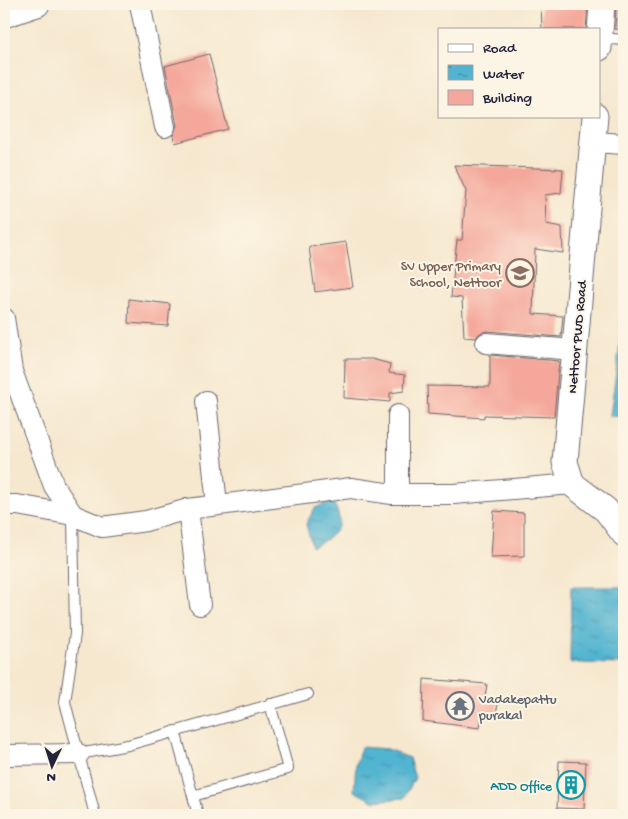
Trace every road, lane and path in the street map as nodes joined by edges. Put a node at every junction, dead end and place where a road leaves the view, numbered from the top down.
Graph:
1 (37, 4) edge
2 (140, 4) edge
3 (602, 4) edge
4 (4, 15) edge
5 (608, 42) edge
6 (594, 118) edge
7 (165, 127) dead end
8 (594, 142) junction
9 (624, 144) edge
10 (4, 318) edge
11 (486, 343) dead end
12 (575, 350) junction
13 (206, 401) dead end
14 (398, 415) dead end
15 (572, 484) junction
16 (398, 494) junction
17 (4, 505) edge
18 (218, 505) junction
19 (188, 509) junction
20 (615, 511) edge
21 (73, 516) junction
22 (624, 534) edge
23 (200, 605) dead end
24 (308, 694) dead end
25 (270, 704) junction
26 (175, 731) junction
27 (79, 754) junction
28 (4, 756) edge
29 (193, 796) junction
30 (95, 815) edge
31 (198, 815) edge

1 - 4 street
2 - 7 street
3 - 5 street
6 - 8 street, Nettoor PWD Road
8 - 9 street
8 - 12 street, Nettoor PWD Road
10 - 21 street
11 - 12 street
12 - 15 street, Nettoor PWD Road
13 - 18 street
14 - 16 street
15 - 16 street
15 - 20 street
16 - 18 street
17 - 21 street
18 - 19 street
19 - 21 street
19 - 23 street
20 - 22 street
21 - 27 lane
24 - 25 lane
25 - 26 lane
25 - 29 lane
26 - 27 lane
26 - 29 lane
27 - 28 street
27 - 30 lane
29 - 31 lane

